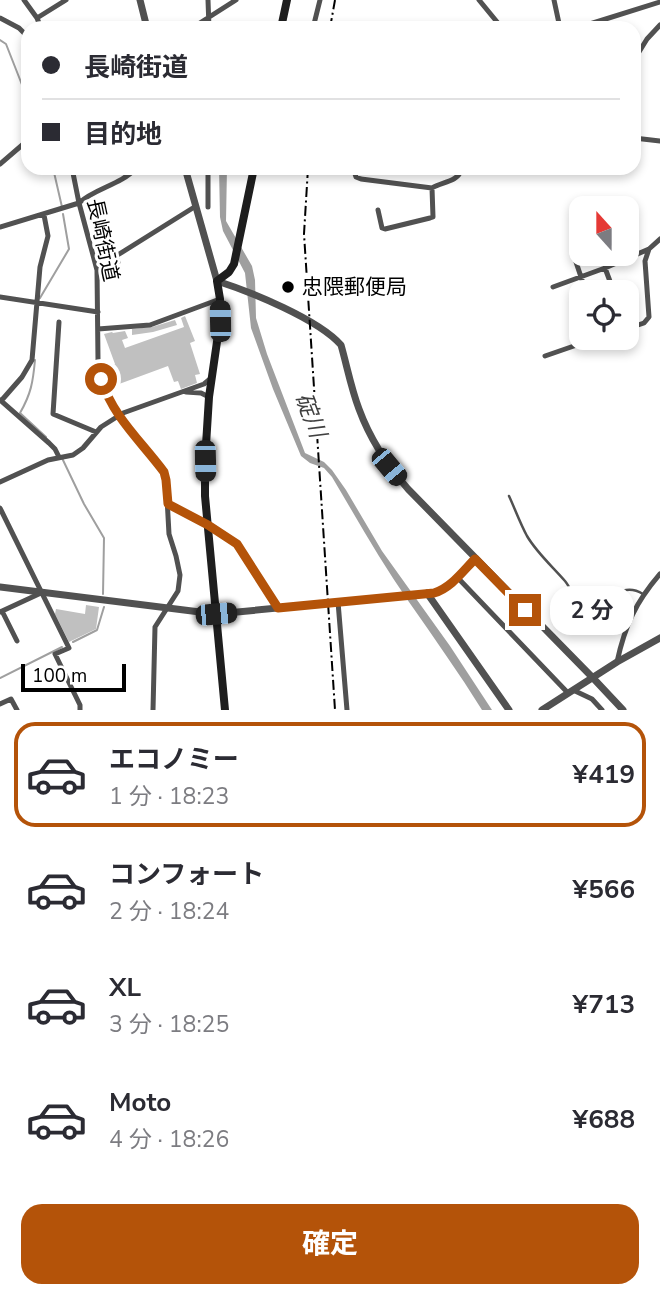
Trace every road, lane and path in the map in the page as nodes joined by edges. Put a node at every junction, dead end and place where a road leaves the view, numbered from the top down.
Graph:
1 (24, 0) edge
2 (66, 0) edge
3 (140, 0) edge
4 (208, 0) edge
5 (236, 0) edge
6 (287, 0) edge
7 (320, 0) edge
8 (480, 0) edge
9 (554, 0) edge
10 (660, 2) edge
11 (211, 17) junction
12 (0, 18) edge
13 (37, 18) junction
14 (38, 21) edge
15 (146, 21) edge
16 (204, 21) edge
17 (210, 21) edge
18 (282, 21) edge
19 (315, 21) edge
20 (496, 21) edge
21 (558, 21) edge
22 (599, 21) edge
23 (660, 25) edge
24 (21, 30) edge
25 (641, 49) edge
26 (641, 139) edge
27 (660, 141) edge
28 (21, 147) edge
29 (0, 164) edge
30 (73, 175) edge
31 (128, 175) edge
32 (187, 175) edge
33 (208, 175) edge
34 (253, 175) edge
35 (355, 175) edge
36 (459, 175) edge
37 (432, 188) junction
38 (79, 203) junction
39 (195, 206) junction
40 (208, 207) dead end
41 (378, 210) dead end
42 (44, 215) junction
43 (0, 227) edge
44 (660, 239) edge
45 (649, 249) junction
46 (116, 256) dead end
47 (578, 266) edge
48 (605, 268) junction
49 (581, 276) junction
50 (582, 280) edge
51 (610, 280) edge
52 (217, 281) junction
53 (553, 287) dead end
54 (0, 298) edge
55 (220, 299) junction
56 (37, 303) junction
57 (98, 312) junction
58 (59, 322) dead end
59 (639, 324) edge
60 (98, 329) junction
61 (569, 348) edge
62 (545, 356) dead end
63 (212, 377) junction
64 (183, 392) junction
65 (209, 397) junction
66 (1, 400) edge
67 (118, 416) junction
68 (96, 432) junction
69 (59, 457) junction
70 (0, 482) edge
71 (509, 496) dead end
72 (168, 504) junction
73 (0, 508) edge
74 (208, 525) junction
75 (475, 559) junction
76 (660, 574) edge
77 (457, 577) junction
78 (0, 587) edge
79 (41, 593) junction
80 (427, 593) junction
81 (643, 594) junction
82 (338, 602) junction
83 (278, 608) junction
84 (167, 609) junction
85 (1, 612) edge
86 (216, 614) junction
87 (660, 638) edge
88 (17, 641) dead end
89 (617, 662) junction
90 (593, 678) junction
91 (571, 692) junction
92 (0, 704) edge
93 (77, 709) edge
94 (17, 710) edge
95 (153, 710) edge
96 (225, 710) edge
97 (347, 710) edge
98 (509, 710) edge
99 (542, 710) edge
100 (603, 710) edge
101 (623, 710) edge

1 - 13 street
2 - 13 street
3 - 15 street
4 - 11 street
5 - 11 street
6 - 18 main road
7 - 19 street
8 - 20 street
9 - 21 street
10 - 22 street
11 - 16 street
11 - 17 street
12 - 24 street
13 - 14 street
23 - 25 street
26 - 27 street
28 - 29 street
30 - 38 street, 長崎街道
31 - 38 street
32 - 39 street
33 - 40 street
34 - 52 main road
35 - 37 street
36 - 37 street
37 - 41 street
38 - 42 street
38 - 57 street, 長崎街道
39 - 46 street
39 - 52 street
42 - 43 street
42 - 56 street
44 - 45 street
45 - 48 street
45 - 59 street
47 - 49 street
48 - 49 street
48 - 51 street
49 - 50 street
49 - 53 street
52 - 55 main road
52 - 75 street
54 - 56 street
55 - 60 street
55 - 63 main road
56 - 57 street
56 - 66 street
57 - 60 street, 長崎街道
58 - 68 street
60 - 67 street, 長崎街道
61 - 62 street
63 - 64 street
63 - 65 main road
64 - 65 street
64 - 67 street
65 - 74 main road
66 - 69 street
67 - 68 street
67 - 72 street, 長崎街道
68 - 69 street
69 - 70 street
71 - 81 lane
72 - 74 street
72 - 84 street, 長崎街道
73 - 79 street
74 - 83 street
74 - 86 main road
75 - 77 street
75 - 90 street
76 - 81 street
77 - 80 street
77 - 91 street
78 - 79 street
79 - 84 street
79 - 85 street
79 - 93 street
80 - 82 street
80 - 98 street
81 - 89 street
82 - 83 street
82 - 97 street
83 - 86 street
84 - 86 street
84 - 95 street, 長崎街道
85 - 88 street
86 - 96 main road
87 - 89 street
89 - 90 street
90 - 91 street
90 - 101 street
91 - 99 street
91 - 100 street
92 - 94 street

